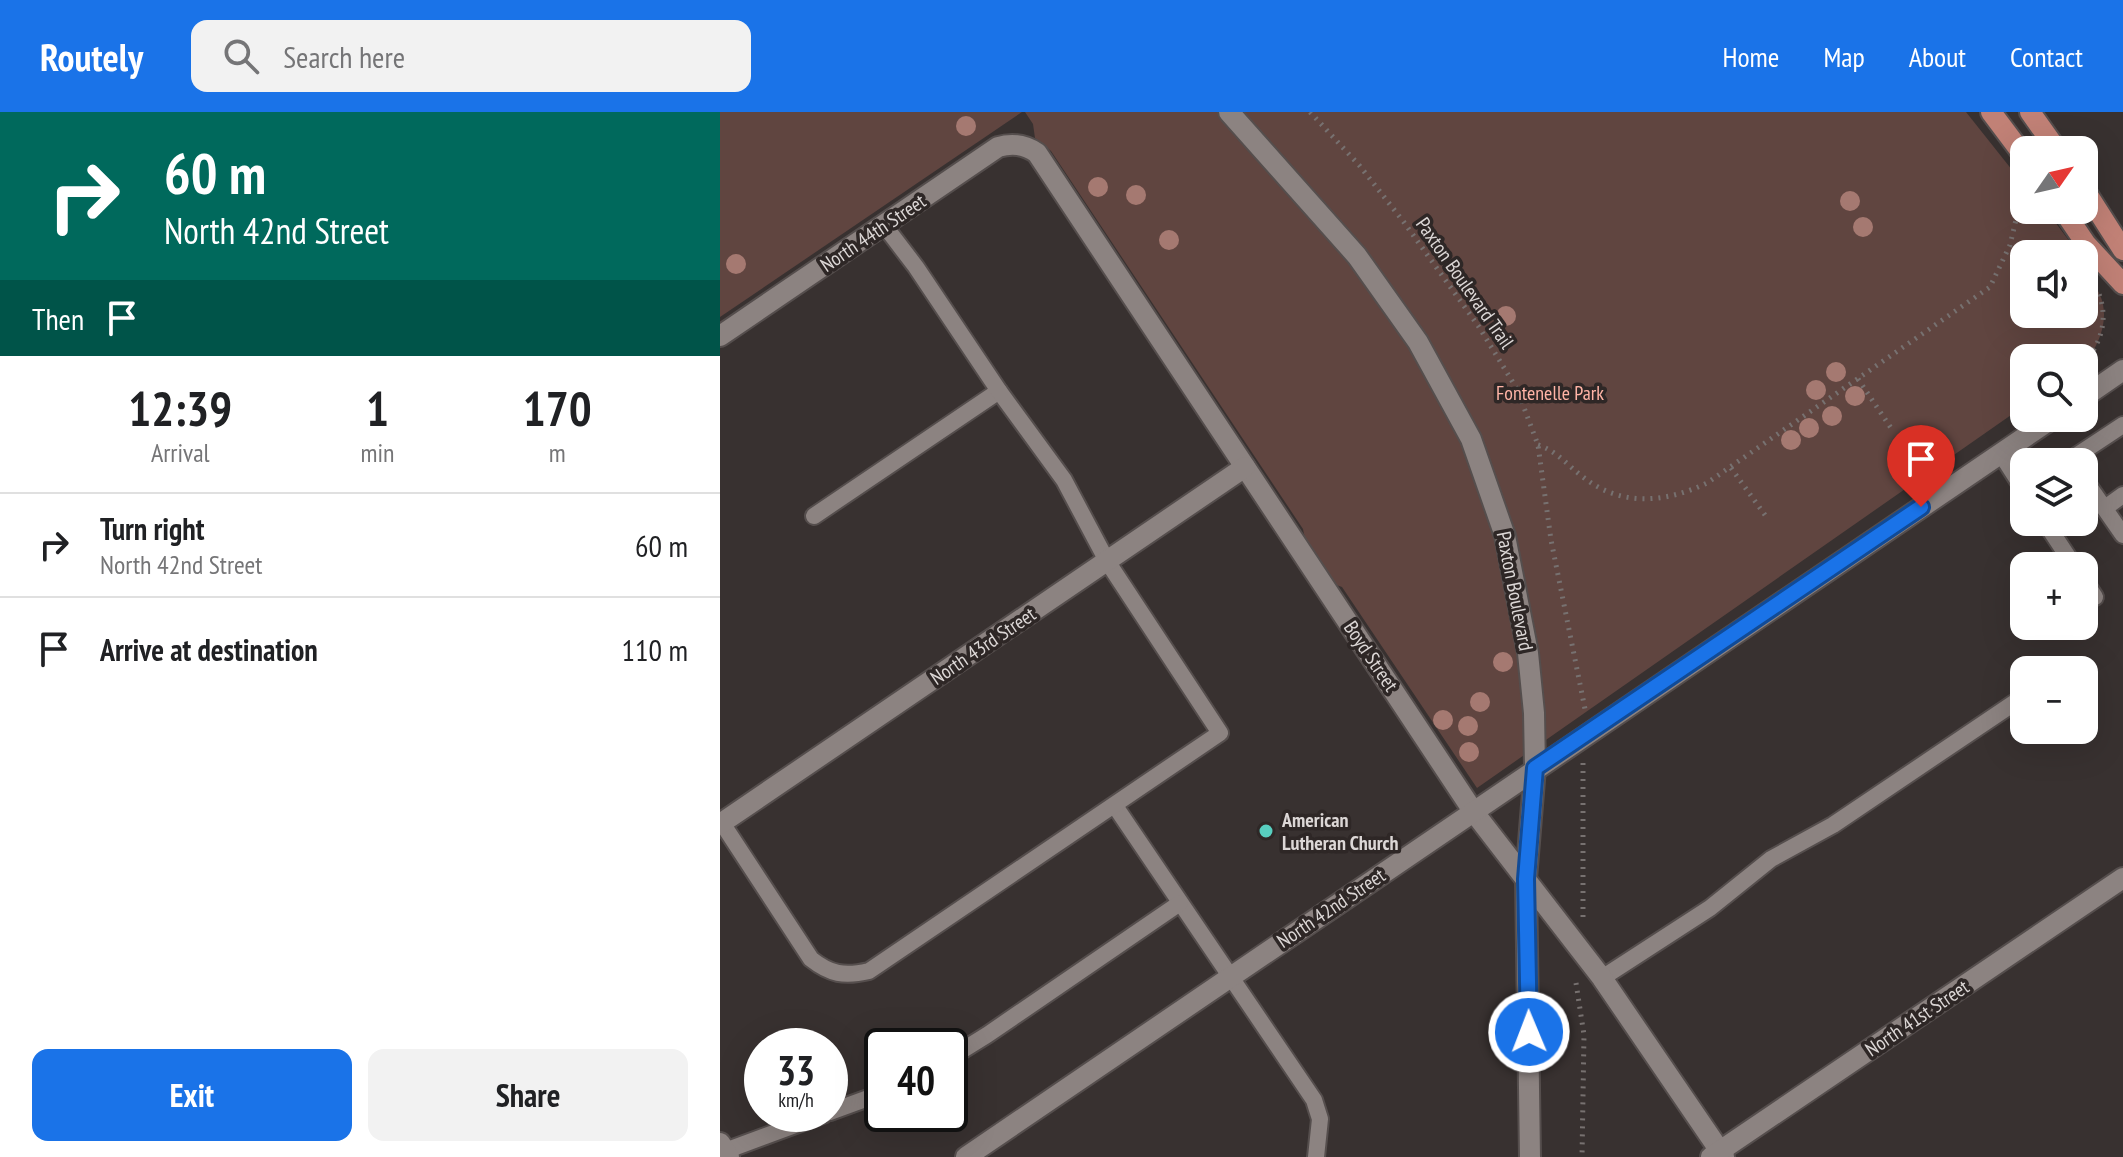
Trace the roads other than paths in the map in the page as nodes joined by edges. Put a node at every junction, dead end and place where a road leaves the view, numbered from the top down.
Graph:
1 (1229, 112) edge
2 (1991, 112) edge
3 (2030, 112) edge
4 (2047, 136) edge
5 (2010, 137) edge
6 (1030, 148) joint
7 (2098, 211) edge
8 (2072, 224) edge
9 (884, 225) junction
10 (2123, 250) edge
11 (2123, 284) edge
12 (720, 336) edge
13 (2123, 370) edge
14 (2098, 387) edge
15 (999, 391) junction
16 (2123, 425) edge
17 (2033, 432) edge
18 (2089, 448) edge
19 (2001, 454) junction
20 (1245, 467) junction
21 (2010, 468) edge
22 (2123, 495) edge
23 (2098, 498) edge
24 (2105, 508) junction
25 (814, 516) dead end
26 (2123, 535) edge
27 (1107, 561) junction
28 (2010, 706) edge
29 (1535, 768) junction
30 (1115, 806) junction
31 (1473, 811) junction
32 (721, 824) edge
33 (2123, 878) edge
34 (1526, 879) junction
35 (1180, 903) junction
36 (1231, 977) junction
37 (1602, 978) junction
38 (968, 1047) edge
39 (775, 1132) edge
40 (725, 1150) edge
41 (1718, 1155) edge
42 (966, 1157) edge
43 (1316, 1157) edge
44 (1530, 1157) edge

1 - 29 street, Paxton Boulevard
2 - 5 main road
3 - 4 main road
6 - 9 street, North 44th Street
6 - 20 street, Boyd Street
7 - 10 main road
8 - 11 main road
9 - 12 street, North 44th Street
9 - 15 lane
13 - 14 street
15 - 25 lane
15 - 27 lane
16 - 18 lane
17 - 19 street, North 42nd Street
19 - 21 lane
19 - 29 street, North 42nd Street
20 - 27 street, North 43rd Street
20 - 31 street, Boyd Street
22 - 24 lane
23 - 24 lane
24 - 26 lane
27 - 30 lane
27 - 32 street, North 43rd Street
28 - 37 lane
29 - 31 street, North 42nd Street
29 - 34 street, Paxton Boulevard
30 - 32 lane
30 - 35 lane
31 - 34 street, Boyd Street
31 - 36 street, North 42nd Street
33 - 41 street, North 41st Street
34 - 37 street, Boyd Street
34 - 44 street, Paxton Boulevard
35 - 36 lane
35 - 38 lane
36 - 42 street, North 42nd Street
36 - 43 lane
37 - 41 street, Boyd Street
39 - 40 lane

